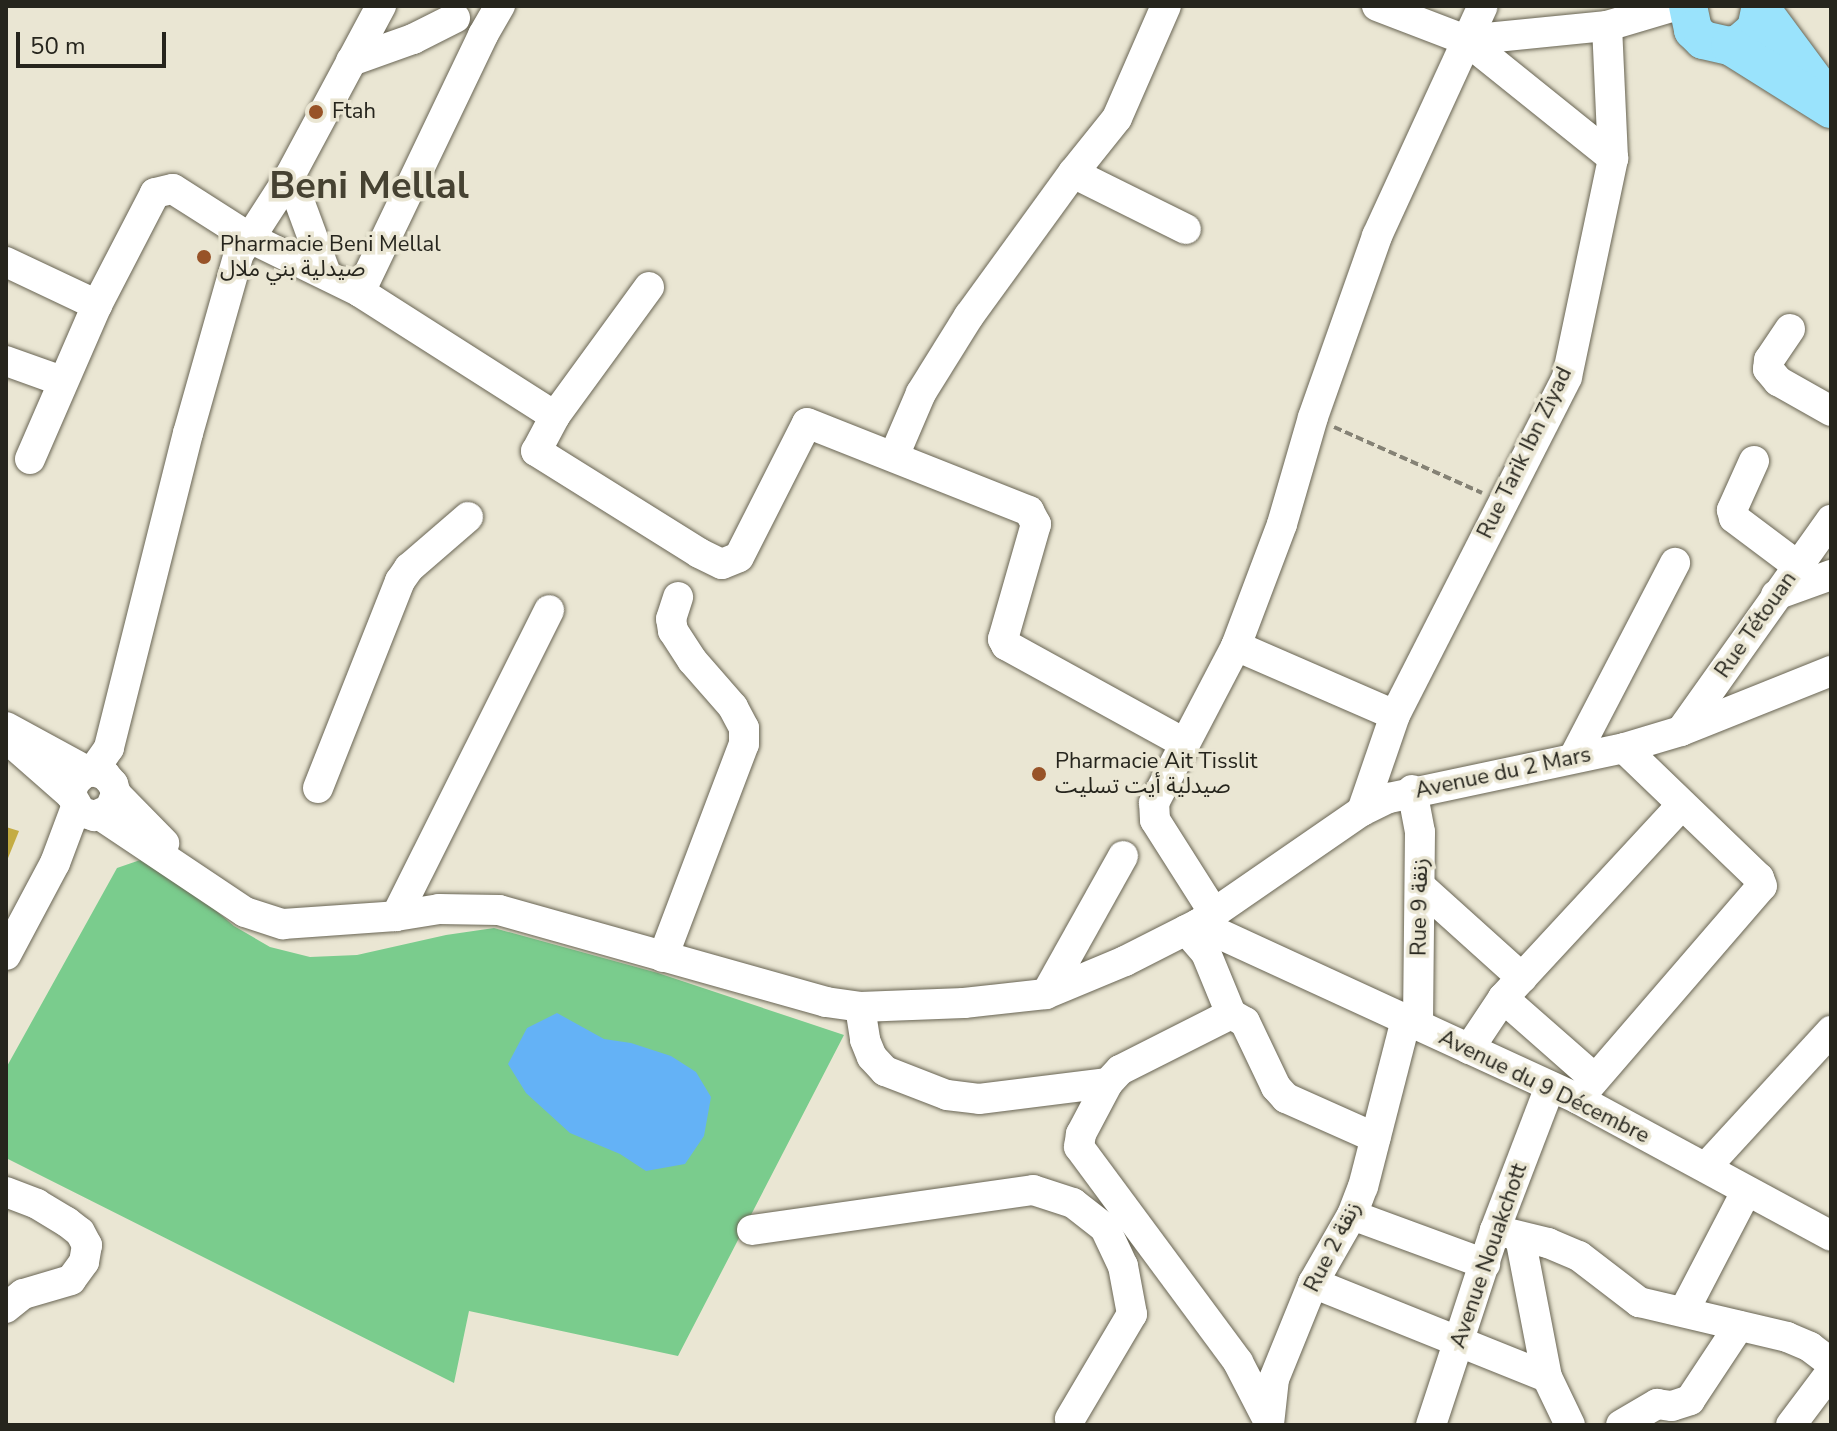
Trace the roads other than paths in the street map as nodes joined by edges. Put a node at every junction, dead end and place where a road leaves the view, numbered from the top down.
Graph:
1 (384, 6) edge
2 (500, 6) edge
3 (1166, 6) edge
4 (1377, 6) edge
5 (1483, 6) edge
6 (1761, 8) edge
7 (1685, 14) edge
8 (439, 18) edge
9 (1618, 23) junction
10 (483, 35) junction
11 (1466, 40) junction
12 (1730, 46) junction
13 (351, 61) junction
14 (1831, 106) edge
15 (1613, 158) junction
16 (1073, 173) junction
17 (290, 176) junction
18 (1186, 229) dead end
19 (256, 230) junction
20 (6, 262) edge
21 (322, 263) junction
22 (649, 287) dead end
23 (360, 292) junction
24 (97, 305) junction
25 (1790, 329) dead end
26 (6, 361) edge
27 (62, 381) junction
28 (1831, 411) edge
29 (555, 416) junction
30 (894, 456) junction
31 (30, 459) dead end
32 (1754, 461) dead end
33 (468, 517) dead end
34 (1831, 520) edge
35 (1675, 563) dead end
36 (1798, 566) junction
37 (1831, 575) edge
38 (1776, 595) junction
39 (678, 597) dead end
40 (549, 610) dead end
41 (1236, 646) junction
42 (1831, 671) edge
43 (1395, 715) junction
44 (6, 727) edge
45 (1681, 731) junction
46 (6, 738) edge
47 (1184, 743) junction
48 (1624, 748) junction
49 (1574, 757) junction
50 (318, 788) dead end
51 (96, 789) junction
52 (1412, 790) junction
53 (1681, 806) junction
54 (1362, 811) junction
55 (1123, 856) dead end
56 (1421, 887) junction
57 (396, 916) junction
58 (1204, 919) junction
59 (6, 955) edge
60 (663, 957) junction
61 (1512, 988) junction
62 (1046, 994) junction
63 (860, 1007) junction
64 (1231, 1014) junction
65 (1412, 1022) junction
66 (1831, 1031) edge
67 (1469, 1049) junction
68 (1108, 1083) junction
69 (1550, 1087) junction
70 (1586, 1089) junction
71 (1376, 1138) junction
72 (1706, 1167) junction
73 (6, 1192) edge
74 (1746, 1192) junction
75 (1352, 1215) junction
76 (752, 1230) dead end
77 (1508, 1233) junction
78 (1831, 1236) edge
79 (1485, 1264) junction
80 (1313, 1283) junction
81 (6, 1308) edge
82 (1684, 1311) junction
83 (1739, 1326) junction
84 (1459, 1344) junction
85 (1831, 1363) edge
86 (1831, 1372) edge
87 (1547, 1377) junction
88 (1269, 1422) edge
89 (1073, 1423) edge
90 (1435, 1424) edge
91 (1570, 1425) edge
92 (1621, 1425) edge
93 (1791, 1425) edge

1 - 8 street
1 - 13 street
2 - 10 street
3 - 16 street
4 - 11 street
5 - 11 street
6 - 12 main road
6 - 14 main road
7 - 9 street
7 - 12 main road
8 - 10 street
8 - 13 street
9 - 11 street
9 - 15 street, Rue Tarik Ibn Ziyad
10 - 23 street
11 - 15 street
11 - 41 street
12 - 14 main road
13 - 17 street
15 - 43 street, Rue Tarik Ibn Ziyad
16 - 18 street
16 - 30 street
17 - 19 street
17 - 21 street
19 - 21 street
19 - 24 street
19 - 51 street
20 - 24 street
21 - 23 street
22 - 29 street
23 - 29 street
24 - 27 street
25 - 28 street
26 - 27 street
27 - 31 street
29 - 30 street
30 - 47 street
32 - 36 street
33 - 50 street
34 - 36 street, Rue Tétouan
35 - 49 street
36 - 38 street, Rue Tétouan
37 - 38 street
38 - 45 street, Rue Tétouan
39 - 60 street
40 - 57 street
41 - 43 street
41 - 47 street
42 - 45 street, Avenue du 2 Mars
43 - 54 street, Rue Tarik Ibn Ziyad
44 - 51 street
45 - 48 street, Avenue du 2 Mars
46 - 51 street
47 - 58 street
48 - 49 street, Avenue du 2 Mars
48 - 53 street
49 - 52 street, Avenue du 2 Mars
51 - 57 street, Avenue du 2 Mars
51 - 59 street
52 - 54 street, Avenue du 2 Mars
52 - 56 street, Rue 9 زنقة
53 - 61 street
53 - 70 street
54 - 58 street, Avenue du 2 Mars
55 - 62 street
56 - 61 street
56 - 65 street, Rue 9 زنقة
57 - 60 street, Avenue du 2 Mars
58 - 62 street, Avenue du 2 Mars
58 - 64 street
58 - 65 street, Avenue du 9 Décembre
60 - 63 street, Avenue du 2 Mars
61 - 67 street
61 - 70 street
62 - 63 street, Avenue du 2 Mars
63 - 68 street
64 - 68 street
64 - 71 street
65 - 67 street, Avenue du 9 Décembre
65 - 71 street, Rue 2 زنقة
66 - 72 street
67 - 69 street, Avenue du 9 Décembre
68 - 88 street
69 - 70 street, Avenue du 9 Décembre
69 - 77 street, Avenue Nouakchott
70 - 72 street, Avenue du 9 Décembre
71 - 75 street, Rue 2 زنقة
72 - 74 street, Avenue du 9 Décembre
73 - 81 street
74 - 78 street, Avenue du 9 Décembre
74 - 82 street
75 - 79 street
75 - 80 street, Rue 2 زنقة
76 - 89 street
77 - 79 street, Avenue Nouakchott
77 - 82 street
77 - 87 street
79 - 84 street, Avenue Nouakchott
80 - 84 street
80 - 88 street, Rue 2 زنقة
82 - 83 street
83 - 85 street
83 - 92 street
84 - 87 street
84 - 90 street, Avenue Nouakchott
86 - 93 street
87 - 91 street

